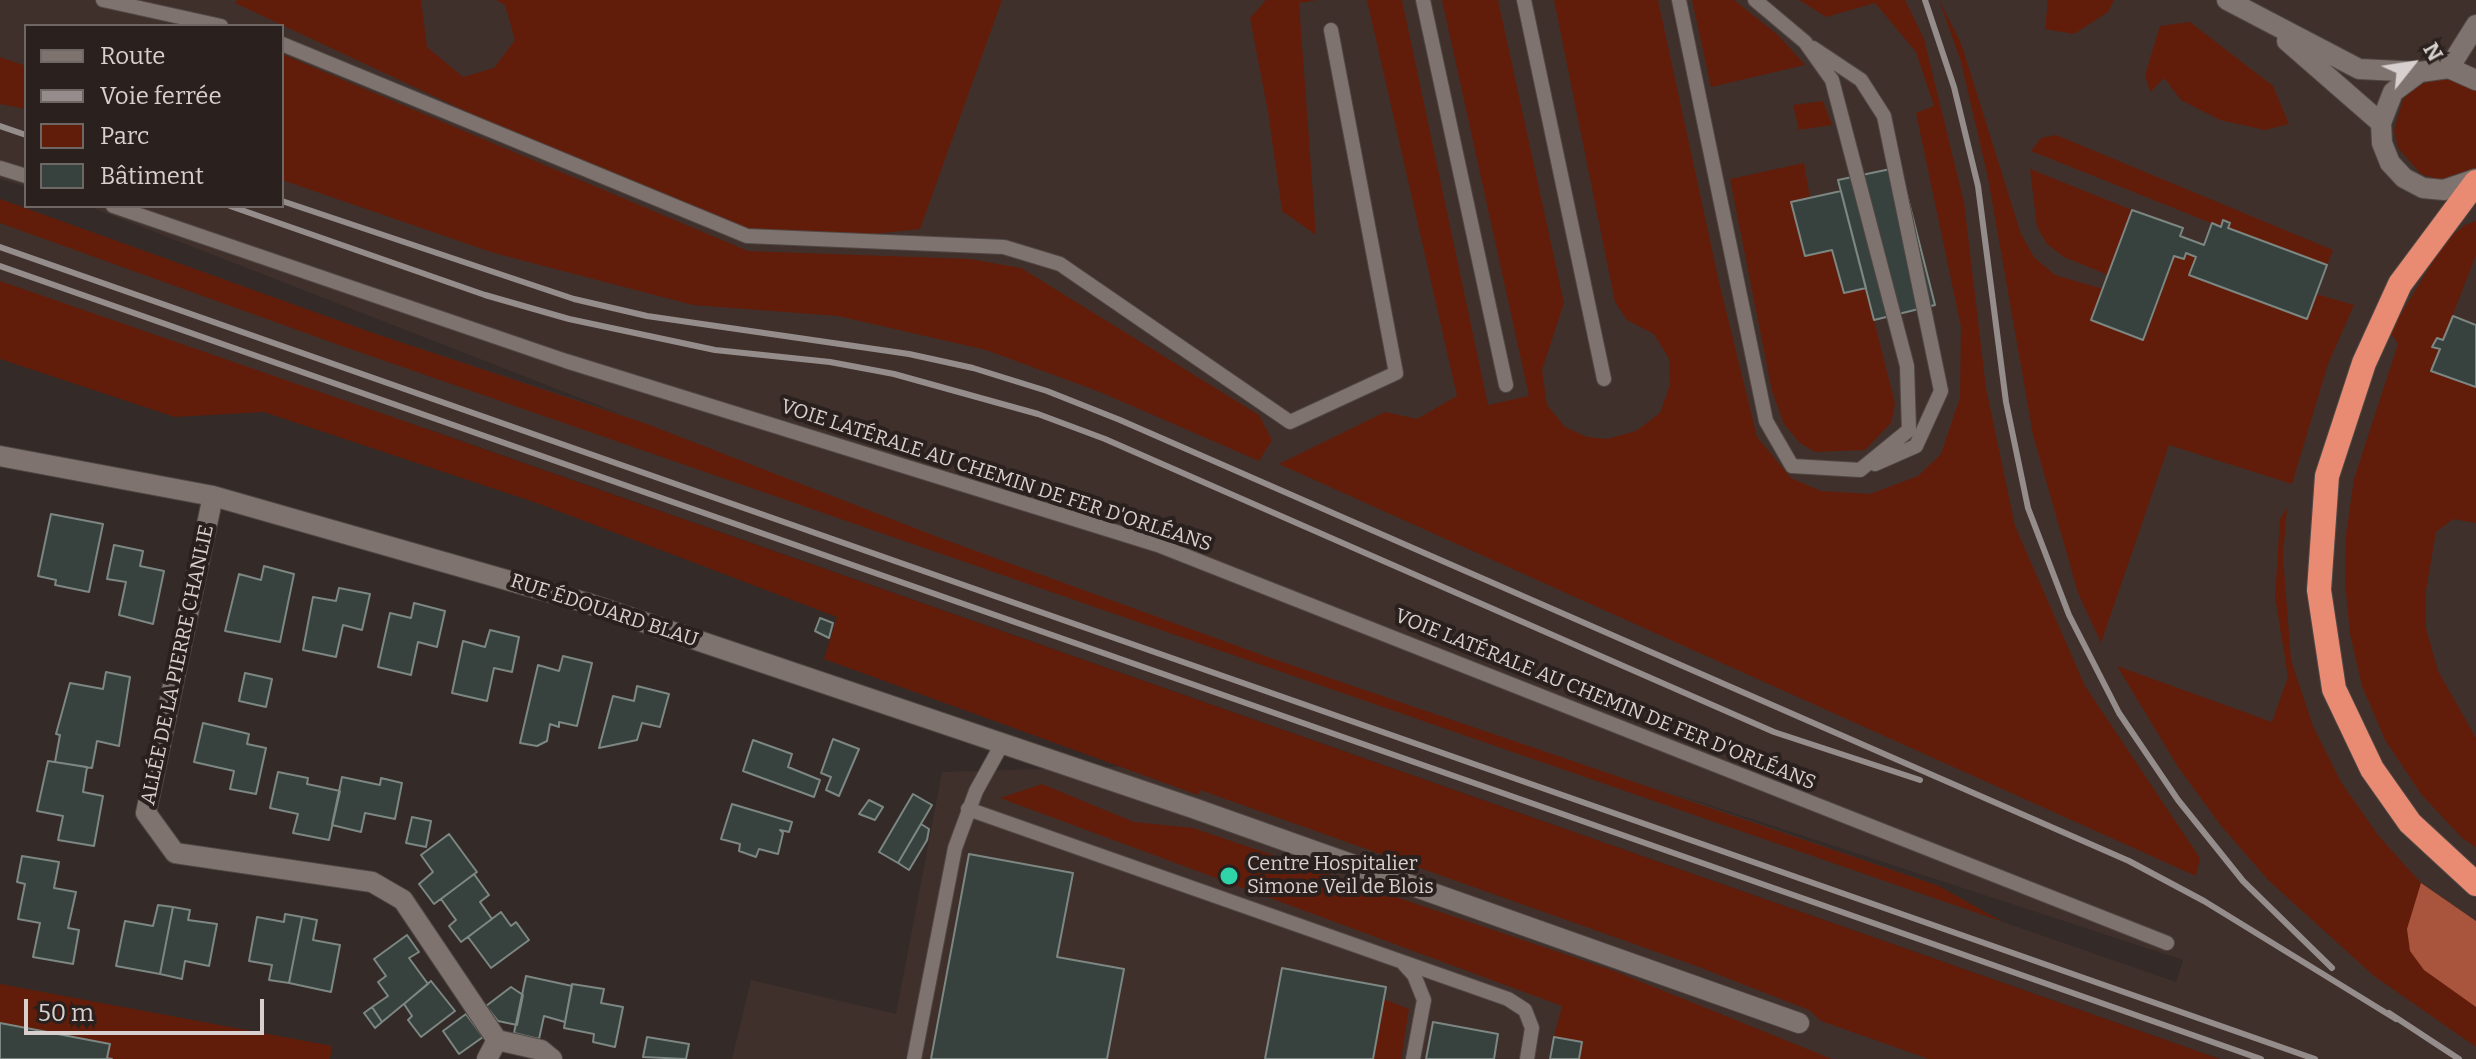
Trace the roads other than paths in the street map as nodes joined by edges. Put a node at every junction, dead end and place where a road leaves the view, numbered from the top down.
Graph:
1 (103, 0) edge
2 (1423, 0) edge
3 (1524, 0) edge
4 (1679, 0) edge
5 (1755, 0) edge
6 (2227, 0) edge
7 (2266, 23) junction
8 (212, 24) edge
9 (2476, 25) edge
10 (1331, 30) dead end
11 (1805, 42) junction
12 (284, 45) edge
13 (2449, 68) junction
14 (2420, 72) junction
15 (2476, 80) edge
16 (2381, 123) junction
17 (0, 168) edge
18 (24, 175) edge
19 (2476, 180) edge
20 (119, 208) edge
21 (1604, 379) dead end
22 (1506, 385) dead end
23 (0, 456) edge
24 (1860, 470) junction
25 (213, 496) junction
26 (1002, 744) junction
27 (968, 809) junction
28 (2476, 884) edge
29 (2167, 943) dead end
30 (1401, 961) junction
31 (1799, 1023) dead end
32 (497, 1040) junction
33 (487, 1059) edge
34 (552, 1059) edge
35 (914, 1059) edge
36 (1413, 1059) edge
37 (1527, 1059) edge

1 - 8 lane
2 - 22 lane
3 - 21 lane
4 - 24 lane
5 - 11 lane
6 - 7 street
7 - 14 street
7 - 16 street
9 - 13 street
10 - 12 lane
11 - 24 lane
11 - 24 lane
13 - 14 street
13 - 15 street
14 - 16 street
16 - 19 street
17 - 18 lane
19 - 28 highway
20 - 29 lane, VOIE LATÉRALE AU CHEMIN DE FER D'ORLÉANS
23 - 25 street, RUE ÉDOUARD BLAU
25 - 26 street, RUE ÉDOUARD BLAU
25 - 32 street, ALLÉE DE LA PIERRE CHANLIE
26 - 27 lane
26 - 31 street, RUE ÉDOUARD BLAU
27 - 30 lane
27 - 35 lane
30 - 36 lane
30 - 37 lane
32 - 33 street
32 - 34 street

